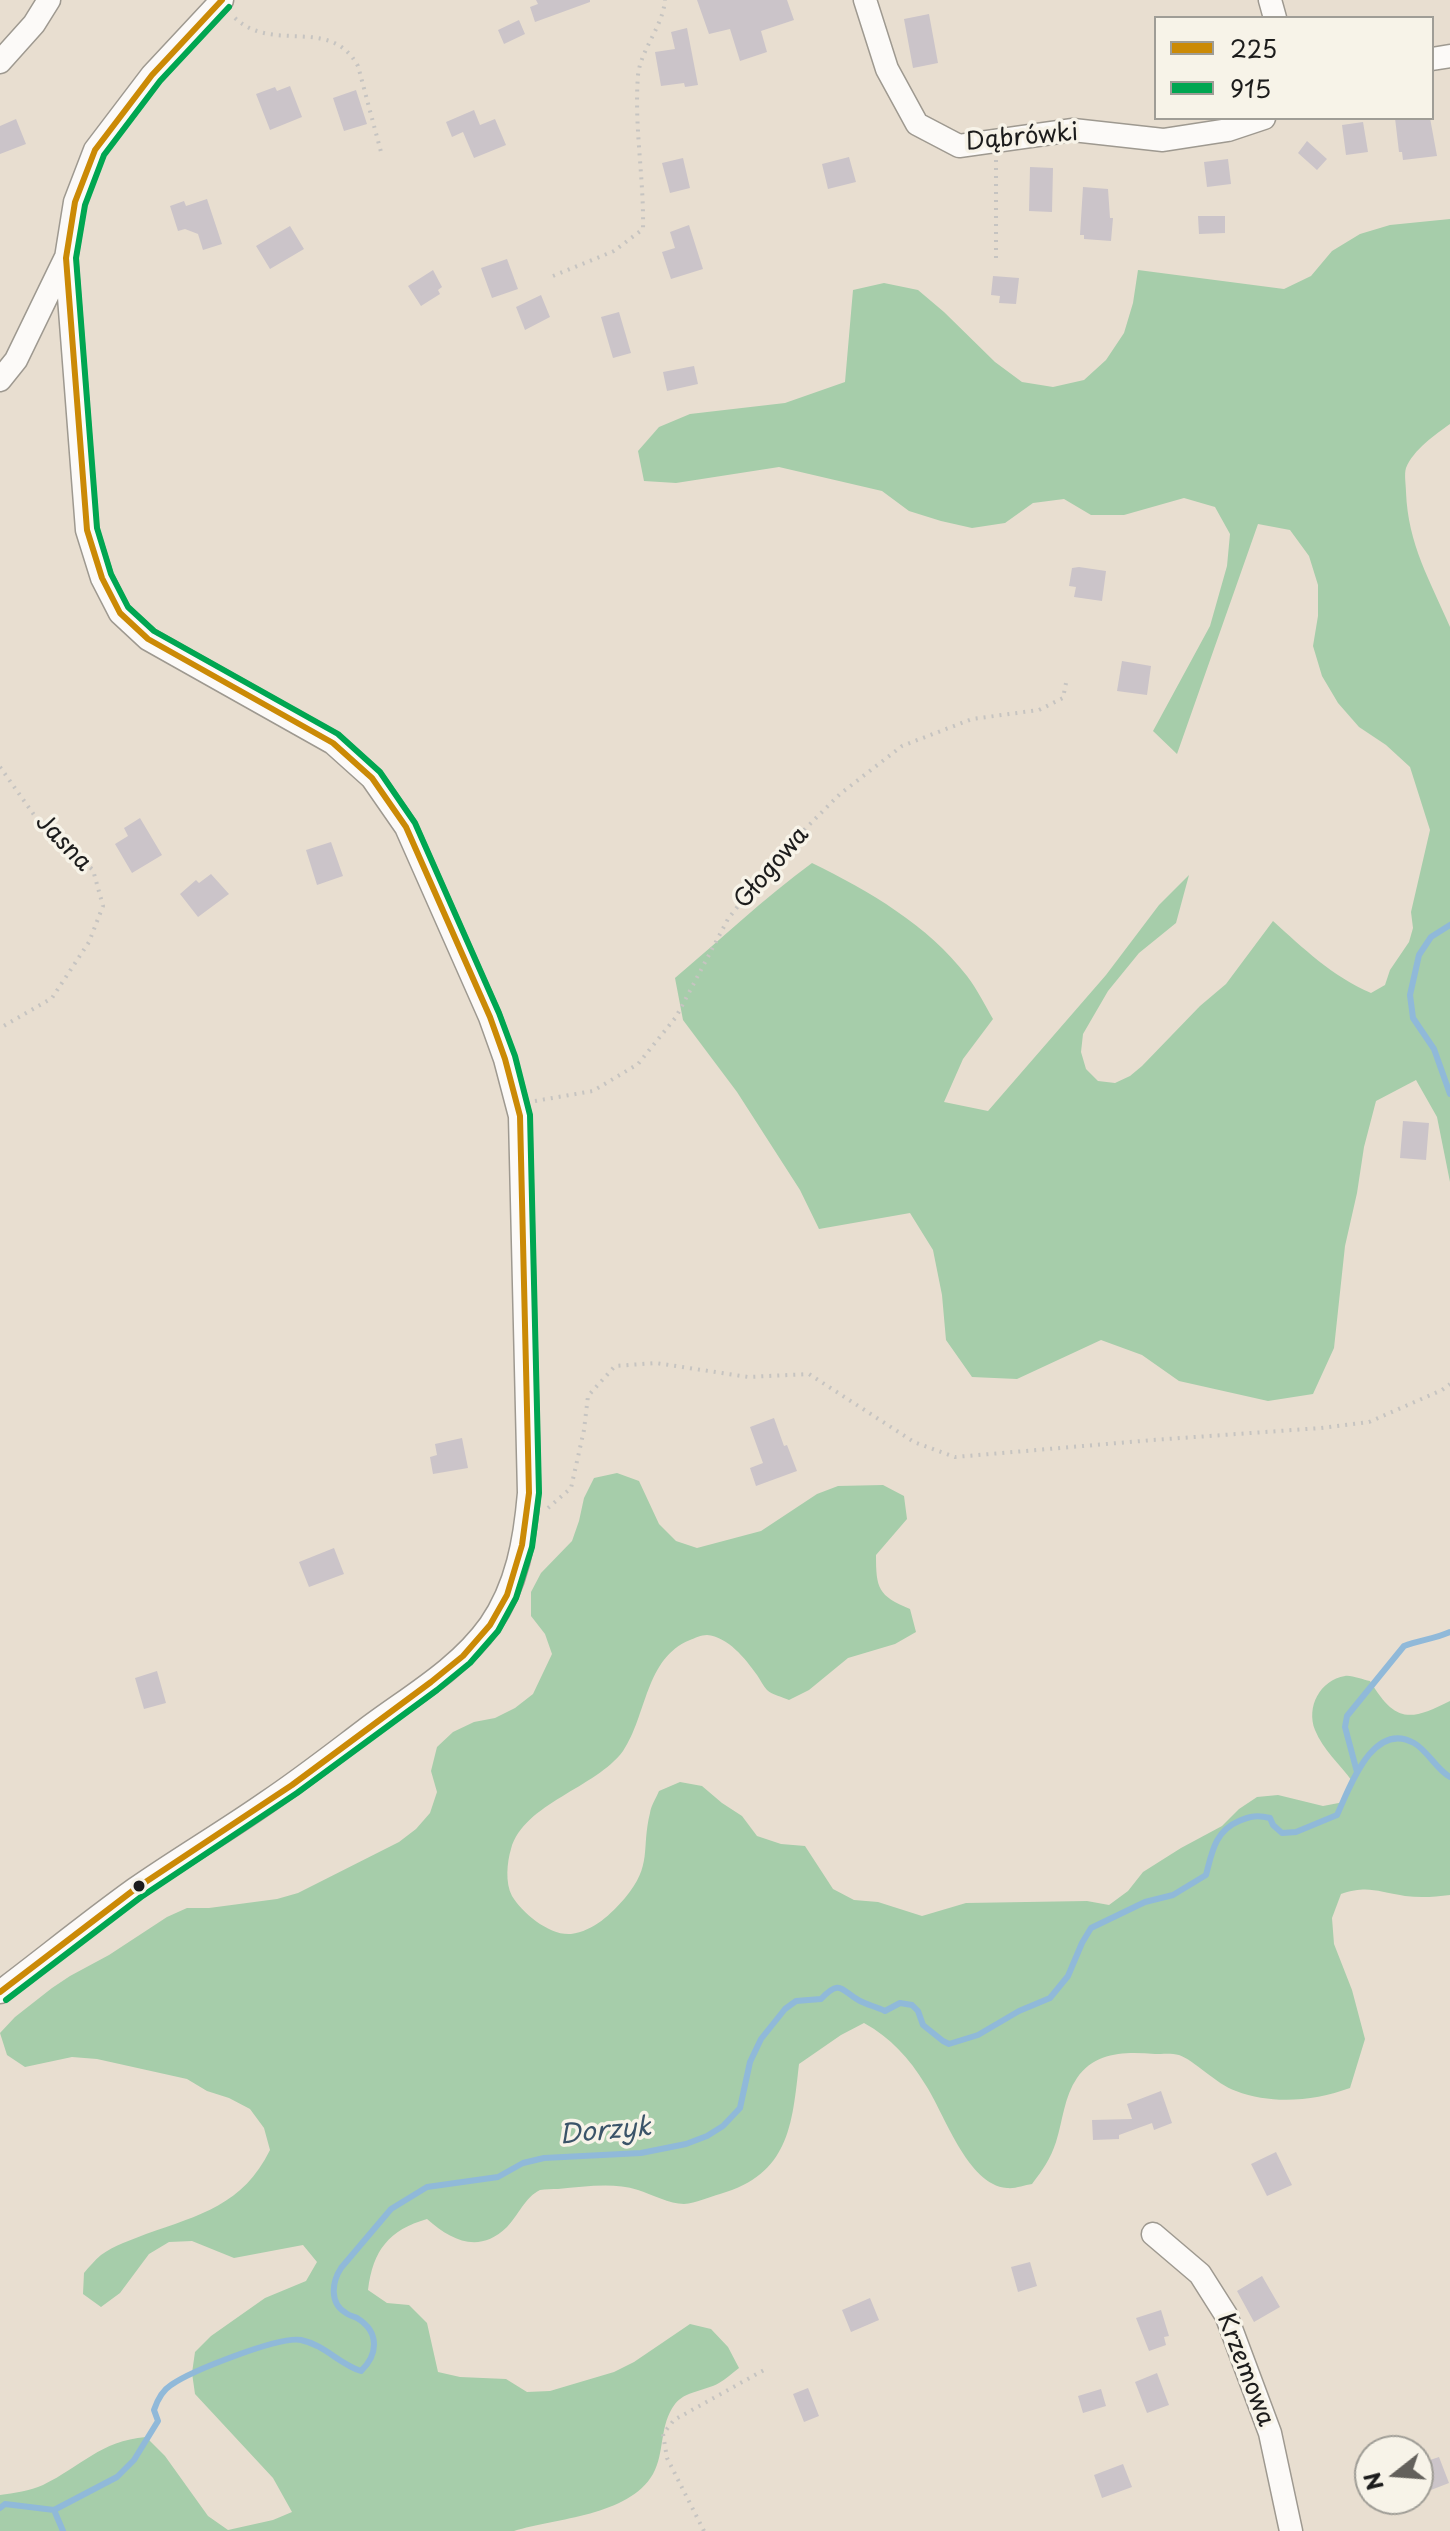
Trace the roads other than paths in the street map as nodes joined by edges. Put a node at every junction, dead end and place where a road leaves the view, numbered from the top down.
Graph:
1 (49, 0) edge
2 (222, 0) edge
3 (865, 0) edge
4 (0, 62) edge
5 (1258, 120) edge
6 (66, 258) junction
7 (0, 380) edge
8 (0, 1992) edge
9 (1153, 2234) dead end
10 (1291, 2531) edge

1 - 4 street
2 - 6 street
3 - 5 street, Dąbrówki
6 - 7 street
6 - 8 street
9 - 10 street, Krzemowa

